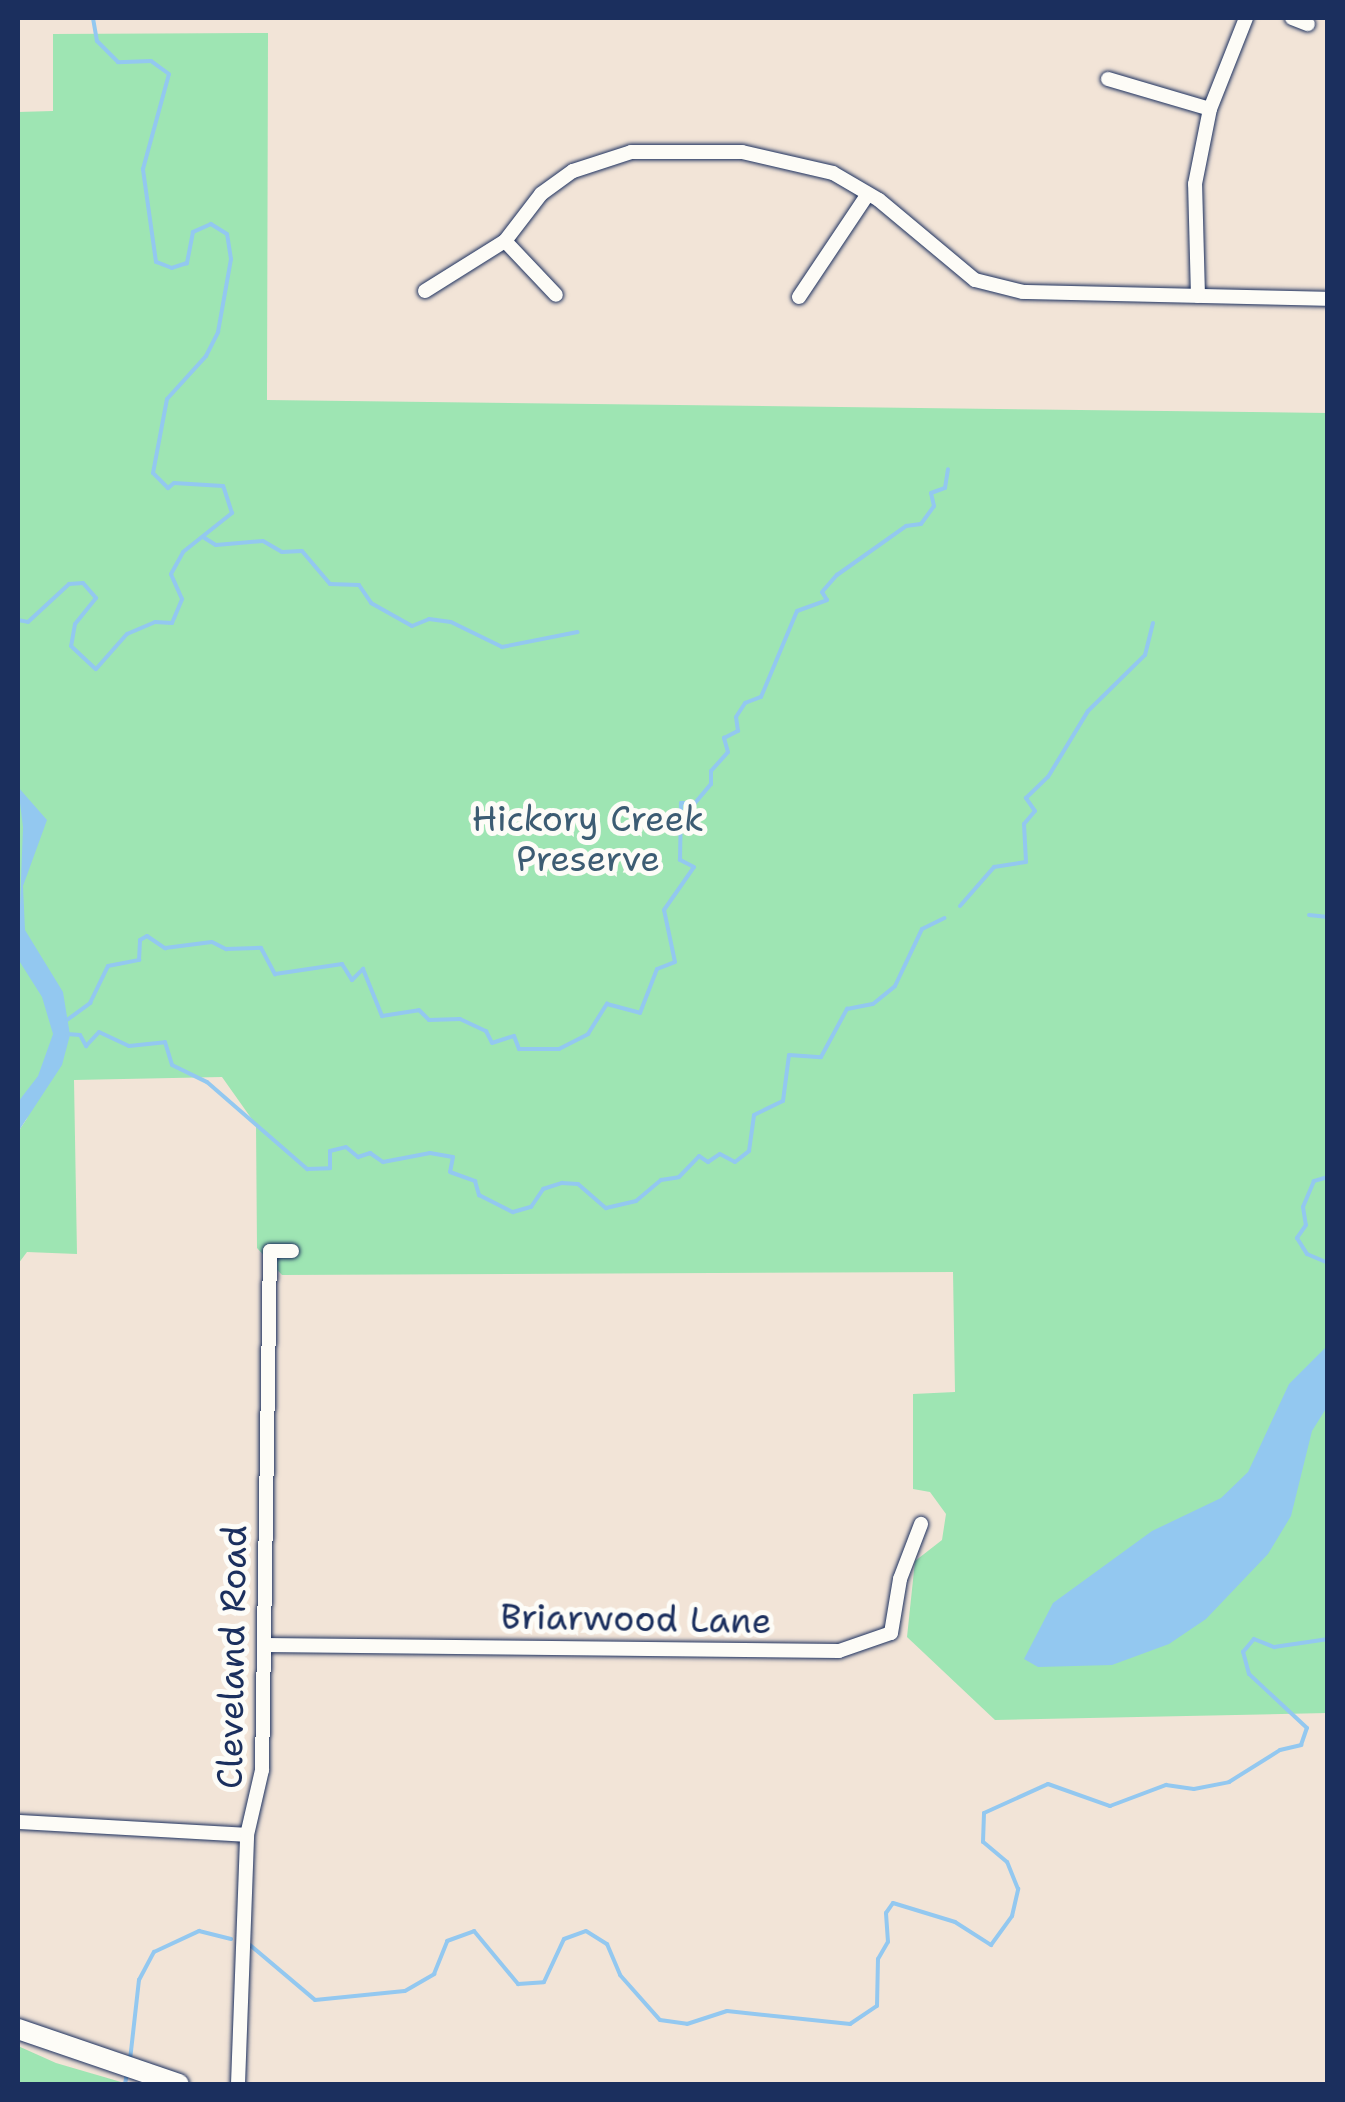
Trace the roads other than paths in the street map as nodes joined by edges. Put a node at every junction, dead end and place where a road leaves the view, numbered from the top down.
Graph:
1 (1246, 18) edge
2 (1292, 18) edge
3 (1308, 24) dead end
4 (1108, 80) dead end
5 (1210, 109) junction
6 (868, 194) junction
7 (504, 241) junction
8 (425, 291) dead end
9 (556, 294) dead end
10 (798, 296) dead end
11 (1198, 296) junction
12 (1328, 299) edge
13 (292, 1251) dead end
14 (921, 1524) dead end
15 (264, 1644) junction
16 (18, 1822) edge
17 (247, 1835) junction
18 (18, 2029) edge
19 (179, 2084) edge
20 (238, 2084) edge

1 - 5 street
2 - 3 street
4 - 5 street
5 - 11 street
6 - 7 street
6 - 10 street
6 - 11 street
7 - 8 street
7 - 9 street
11 - 12 street
13 - 15 street, Cleveland Road
14 - 15 street, Briarwood Lane
15 - 17 street, Cleveland Road
16 - 17 street
17 - 20 street, Cleveland Road
18 - 19 main road

